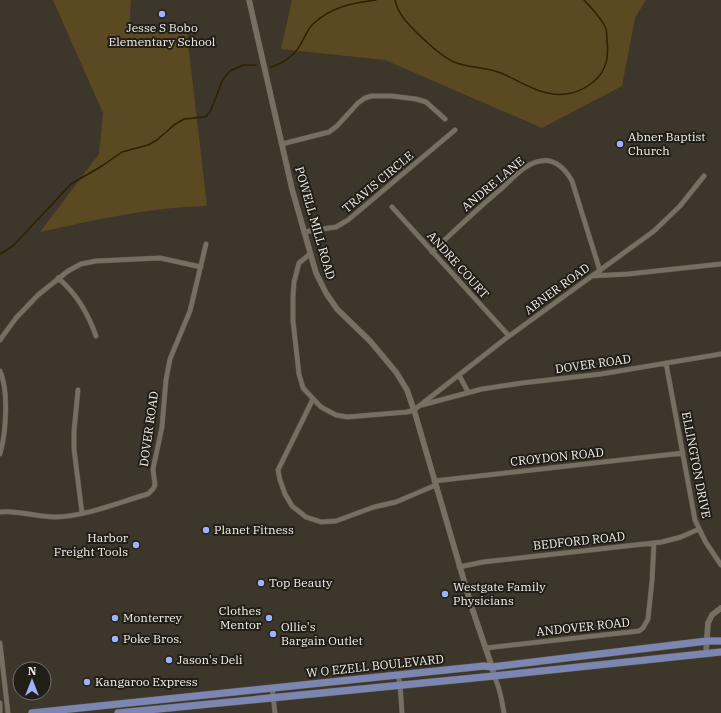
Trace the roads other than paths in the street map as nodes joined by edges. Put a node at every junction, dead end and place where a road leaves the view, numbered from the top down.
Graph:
1 (249, 0) edge
2 (445, 119) dead end
3 (455, 130) dead end
4 (282, 144) junction
5 (704, 176) dead end
6 (392, 207) dead end
7 (304, 232) junction
8 (206, 244) dead end
9 (432, 252) junction
10 (310, 254) junction
11 (721, 264) edge
12 (201, 267) junction
13 (600, 271) junction
14 (592, 276) junction
15 (58, 278) junction
16 (96, 336) dead end
17 (509, 336) junction
18 (0, 340) edge
19 (721, 354) edge
20 (666, 363) junction
21 (0, 371) edge
22 (459, 375) junction
23 (78, 390) dead end
24 (468, 392) junction
25 (312, 399) junction
26 (417, 408) junction
27 (683, 453) junction
28 (0, 454) edge
29 (435, 483) junction
30 (0, 512) edge
31 (82, 514) junction
32 (699, 530) junction
33 (654, 543) junction
34 (721, 565) edge
35 (459, 567) junction
36 (721, 608) edge
37 (721, 641) edge
38 (706, 642) junction
39 (0, 643) edge
40 (486, 648) junction
41 (721, 652) edge
42 (706, 653) junction
43 (492, 667) junction
44 (398, 675) junction
45 (494, 676) junction
46 (2, 681) edge
47 (400, 684) junction
48 (272, 688) junction
49 (273, 697) junction
50 (157, 699) junction
51 (0, 703) edge
52 (158, 711) edge
53 (0, 712) edge
54 (8, 713) edge
55 (32, 713) edge
56 (118, 713) edge
57 (275, 713) edge
58 (402, 713) edge
59 (504, 713) edge

1 - 4 street, POWELL MILL ROAD
2 - 4 street
3 - 7 street, TRAVIS CIRCLE
4 - 7 street, POWELL MILL ROAD
5 - 13 street, ABNER ROAD
6 - 9 street, ANDRE COURT
7 - 10 street, POWELL MILL ROAD
8 - 12 street, DOVER ROAD
9 - 13 street, ANDRE LANE
9 - 17 street, ANDRE COURT
10 - 25 street
10 - 26 street, POWELL MILL ROAD
11 - 14 street
12 - 15 street
12 - 31 street, DOVER ROAD
13 - 14 street, ABNER ROAD
14 - 17 street, ABNER ROAD
15 - 16 street
15 - 18 street
17 - 22 street, ABNER ROAD
19 - 20 street, DOVER ROAD
20 - 24 street, DOVER ROAD
20 - 27 street, ELLINGTON DRIVE
21 - 28 street
22 - 24 street
22 - 26 street, ABNER ROAD
23 - 31 street
24 - 26 street, DOVER ROAD
25 - 26 street, DOVER ROAD
25 - 29 street, CROYDON ROAD
26 - 29 street, POWELL MILL ROAD
27 - 29 street, CROYDON ROAD
27 - 32 street, ELLINGTON DRIVE
29 - 35 street, POWELL MILL ROAD
30 - 31 street, DOVER ROAD
32 - 33 street, BEDFORD ROAD
32 - 34 street, ELLINGTON DRIVE
33 - 35 street, BEDFORD ROAD
33 - 40 street, ANDOVER ROAD
35 - 40 street, POWELL MILL ROAD
36 - 38 street
37 - 38 main road, W O EZELL BOULEVARD
38 - 42 street
38 - 43 main road, W O EZELL BOULEVARD
39 - 46 street
40 - 43 street, POWELL MILL ROAD
41 - 42 main road, W O EZELL BOULEVARD
42 - 45 main road, W O EZELL BOULEVARD
43 - 44 main road, W O EZELL BOULEVARD
43 - 45 street, POWELL MILL ROAD
44 - 47 street
44 - 48 main road, W O EZELL BOULEVARD
45 - 47 main road, W O EZELL BOULEVARD
45 - 59 street
46 - 54 street
47 - 49 main road, W O EZELL BOULEVARD
47 - 58 street
48 - 49 street
48 - 50 main road, W O EZELL BOULEVARD
49 - 52 main road, W O EZELL BOULEVARD
49 - 57 street
50 - 52 street
50 - 55 main road, W O EZELL BOULEVARD
51 - 53 street
52 - 56 main road, W O EZELL BOULEVARD

